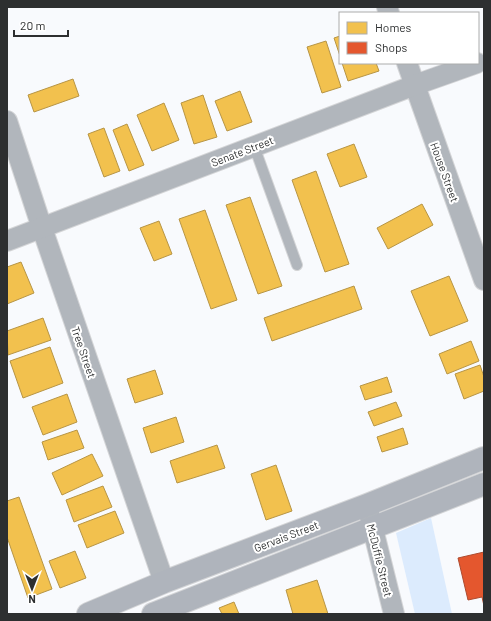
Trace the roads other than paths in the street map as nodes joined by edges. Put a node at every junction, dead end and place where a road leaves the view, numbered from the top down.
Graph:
1 (407, 64) edge
2 (475, 64) edge
3 (415, 85) junction
4 (7, 121) edge
5 (254, 146) junction
6 (42, 228) junction
7 (7, 241) edge
8 (297, 265) dead end
9 (484, 280) edge
10 (484, 458) edge
11 (484, 484) edge
12 (367, 505) junction
13 (373, 528) junction
14 (164, 582) junction
15 (88, 614) edge
16 (153, 614) edge
17 (394, 614) edge

1 - 3 street, House Street
2 - 3 street, Senate Street
3 - 5 street, Senate Street
3 - 9 street, House Street
4 - 6 street, Tree Street
5 - 6 street, Senate Street
5 - 8 lane
6 - 7 street, Senate Street
6 - 14 street, Tree Street
10 - 12 main road, Gervais Street
11 - 13 main road
12 - 13 street, McDuffie Street
12 - 14 main road, Gervais Street
13 - 16 main road
13 - 17 street, McDuffie Street
14 - 15 main road, Gervais Street

